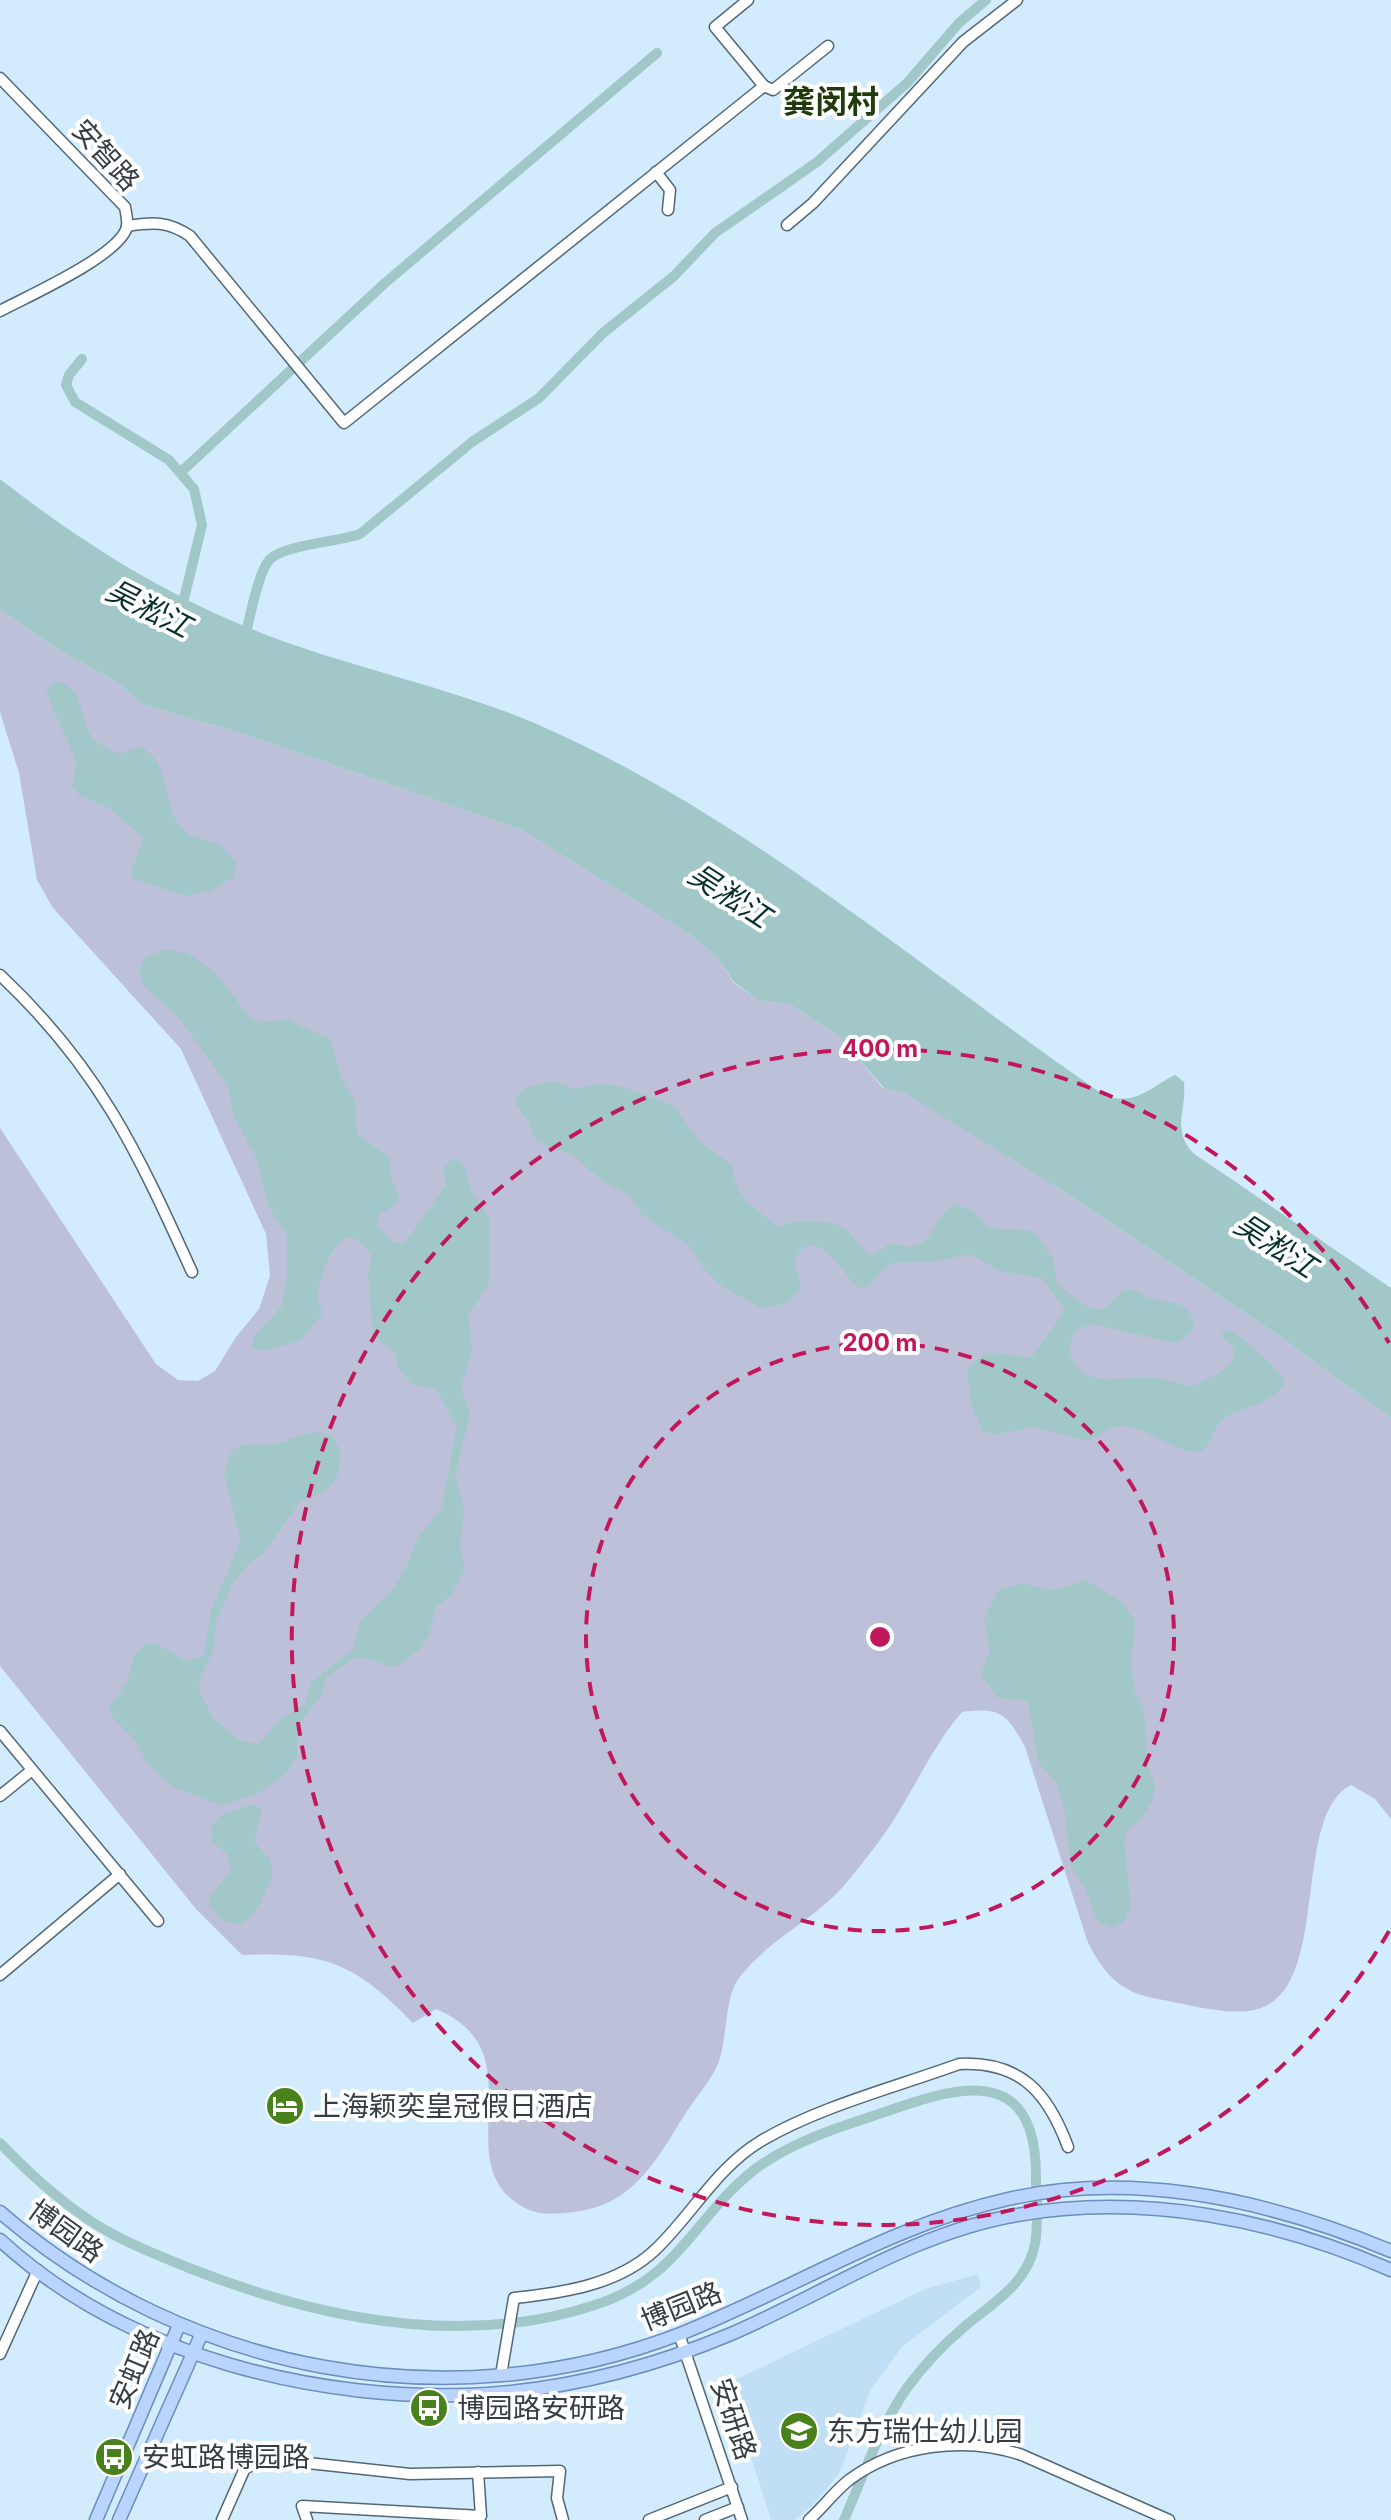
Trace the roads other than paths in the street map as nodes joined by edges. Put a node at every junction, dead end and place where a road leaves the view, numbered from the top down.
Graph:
1 (748, 0) edge
2 (1017, 0) edge
3 (828, 46) dead end
4 (0, 78) edge
5 (764, 86) junction
6 (656, 172) junction
7 (668, 210) dead end
8 (787, 225) dead end
9 (127, 226) junction
10 (0, 311) edge
11 (0, 975) edge
12 (192, 1272) dead end
13 (0, 1731) edge
14 (32, 1770) junction
15 (0, 1796) edge
16 (120, 1874) junction
17 (158, 1921) dead end
18 (0, 1975) edge
19 (1068, 2147) dead end
20 (0, 2212) edge
21 (0, 2240) edge
22 (1391, 2251) edge
23 (38, 2270) junction
24 (1391, 2270) edge
25 (179, 2325) junction
26 (202, 2333) junction
27 (679, 2334) junction
28 (171, 2344) junction
29 (686, 2351) junction
30 (193, 2353) junction
31 (0, 2354) edge
32 (501, 2375) junction
33 (478, 2472) junction
34 (732, 2487) junction
35 (738, 2507) junction
36 (96, 2520) edge
37 (119, 2520) edge
38 (222, 2520) edge
39 (307, 2520) edge
40 (563, 2520) edge
41 (649, 2520) edge
42 (705, 2520) edge
43 (742, 2520) edge
44 (809, 2520) edge
45 (1169, 2520) edge

1 - 5 street
2 - 8 street
3 - 5 street
4 - 9 street, 安智路
5 - 6 street
6 - 7 street
6 - 9 street
9 - 10 street, 安智路
11 - 12 street
13 - 14 street
14 - 15 street
14 - 16 street
16 - 17 street
16 - 18 street
19 - 32 street
20 - 25 main road, 博园路
21 - 23 main road, 博园路
22 - 27 main road, 博园路
23 - 28 main road, 博园路
23 - 31 street
24 - 29 main road, 博园路
25 - 26 main road, 博园路
25 - 28 main road, 安虹路
26 - 30 main road, 安虹路
26 - 32 main road, 博园路
27 - 29 street, 安研路
27 - 32 main road, 博园路
28 - 30 main road, 博园路
28 - 36 main road, 安虹路
29 - 30 main road, 博园路
29 - 34 street, 安研路
30 - 37 main road, 安虹路
33 - 38 street
33 - 39 street
33 - 40 street
34 - 35 street, 安研路
34 - 41 street
35 - 42 street
35 - 43 street, 安研路
44 - 45 street

